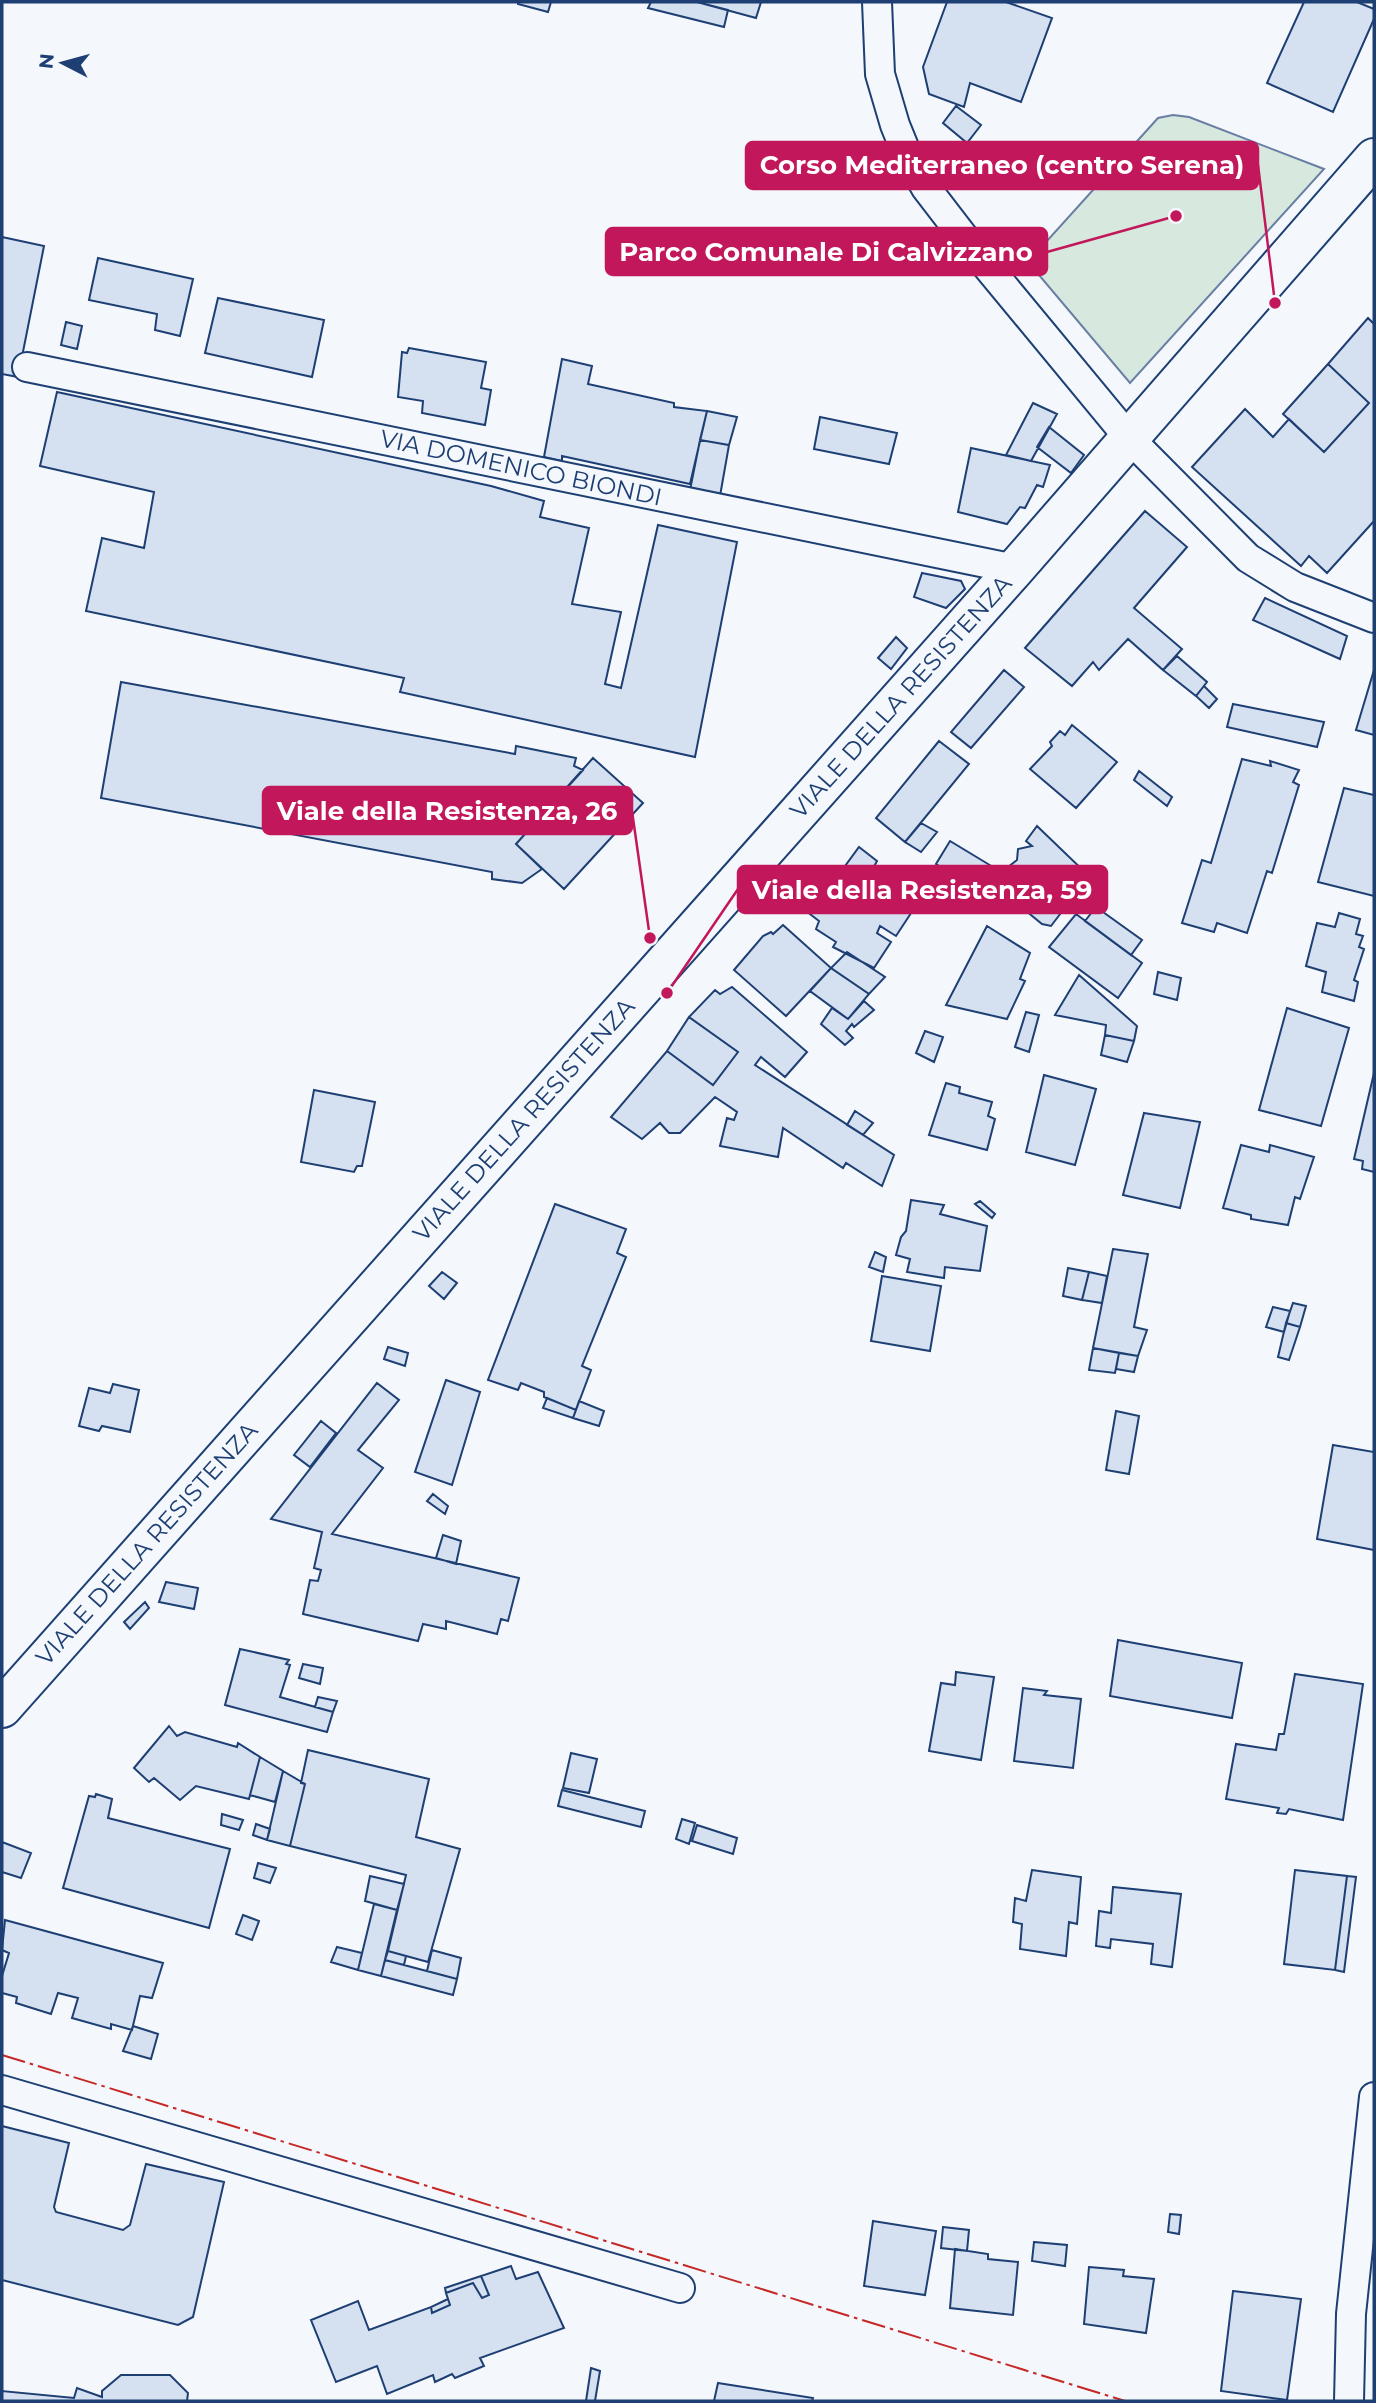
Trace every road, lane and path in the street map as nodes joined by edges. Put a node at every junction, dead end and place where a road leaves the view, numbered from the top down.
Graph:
1 (877, 2) edge
2 (1374, 158) edge
3 (27, 367) dead end
4 (1129, 438) junction
5 (1014, 569) junction
6 (1374, 618) edge
7 (2, 1708) edge
8 (2, 2090) edge
9 (1374, 2097) edge
10 (680, 2288) dead end
11 (1349, 2401) edge

1 - 4 street
2 - 4 main road, VIALE DELLA RESISTENZA
3 - 5 street, VIA DOMENICO BIONDI
4 - 5 main road, VIALE DELLA RESISTENZA
4 - 6 street
5 - 7 main road, VIALE DELLA RESISTENZA
8 - 10 street
9 - 11 street

